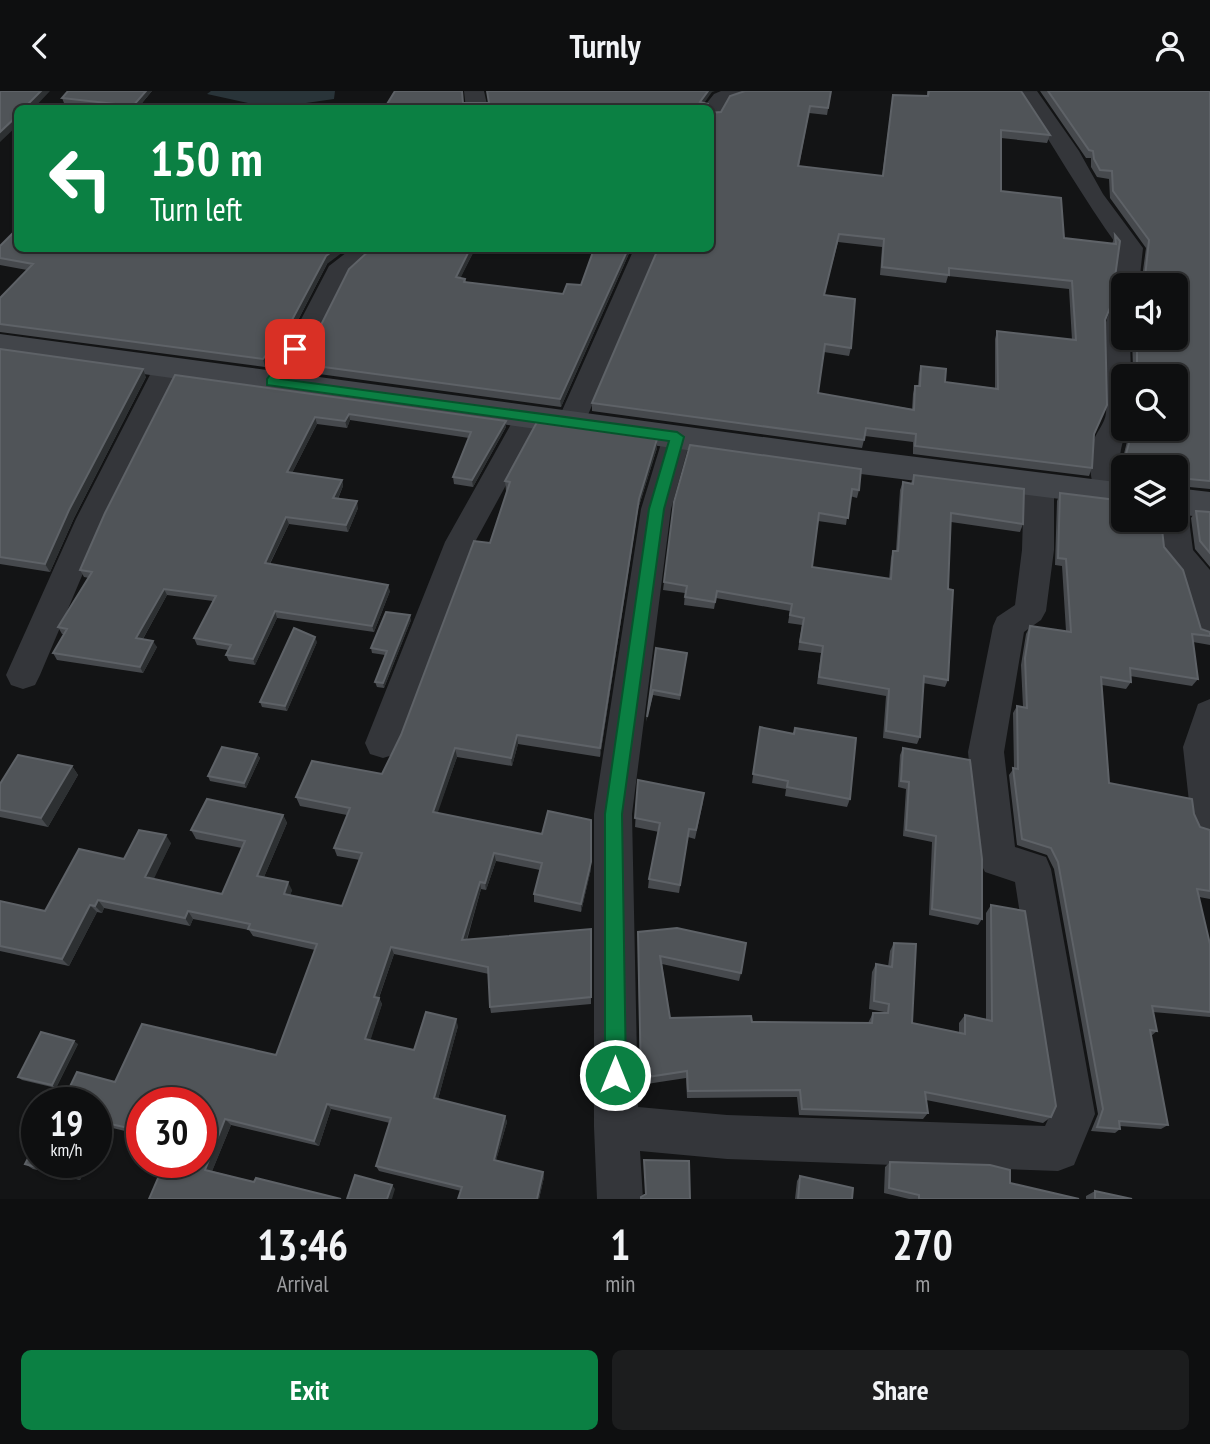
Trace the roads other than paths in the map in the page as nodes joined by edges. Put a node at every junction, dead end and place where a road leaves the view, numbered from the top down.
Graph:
1 (740, 91) edge
2 (1027, 91) edge
3 (714, 108) edge
4 (361, 252) edge
5 (645, 252) edge
6 (1128, 273) edge
7 (0, 344) edge
8 (1115, 350) edge
9 (168, 367) junction
10 (272, 382) junction
11 (529, 417) junction
12 (571, 422) junction
13 (677, 437) junction
14 (1111, 480) edge
15 (1039, 484) junction
16 (1111, 493) edge
17 (1188, 502) edge
18 (1210, 505) edge
19 (1175, 532) edge
20 (1210, 627) edge
21 (23, 675) dead end
22 (1210, 714) edge
23 (383, 743) dead end
24 (1210, 820) edge
25 (616, 1127) junction
26 (620, 1199) edge

1 - 3 street
2 - 6 street
4 - 10 street
5 - 12 street
7 - 9 street
8 - 14 street
9 - 10 street
9 - 21 street
10 - 11 street
11 - 12 street
11 - 23 street
12 - 13 street
13 - 15 street
13 - 25 street
15 - 16 street
15 - 25 street
17 - 18 street
19 - 20 street
22 - 24 street
25 - 26 street

